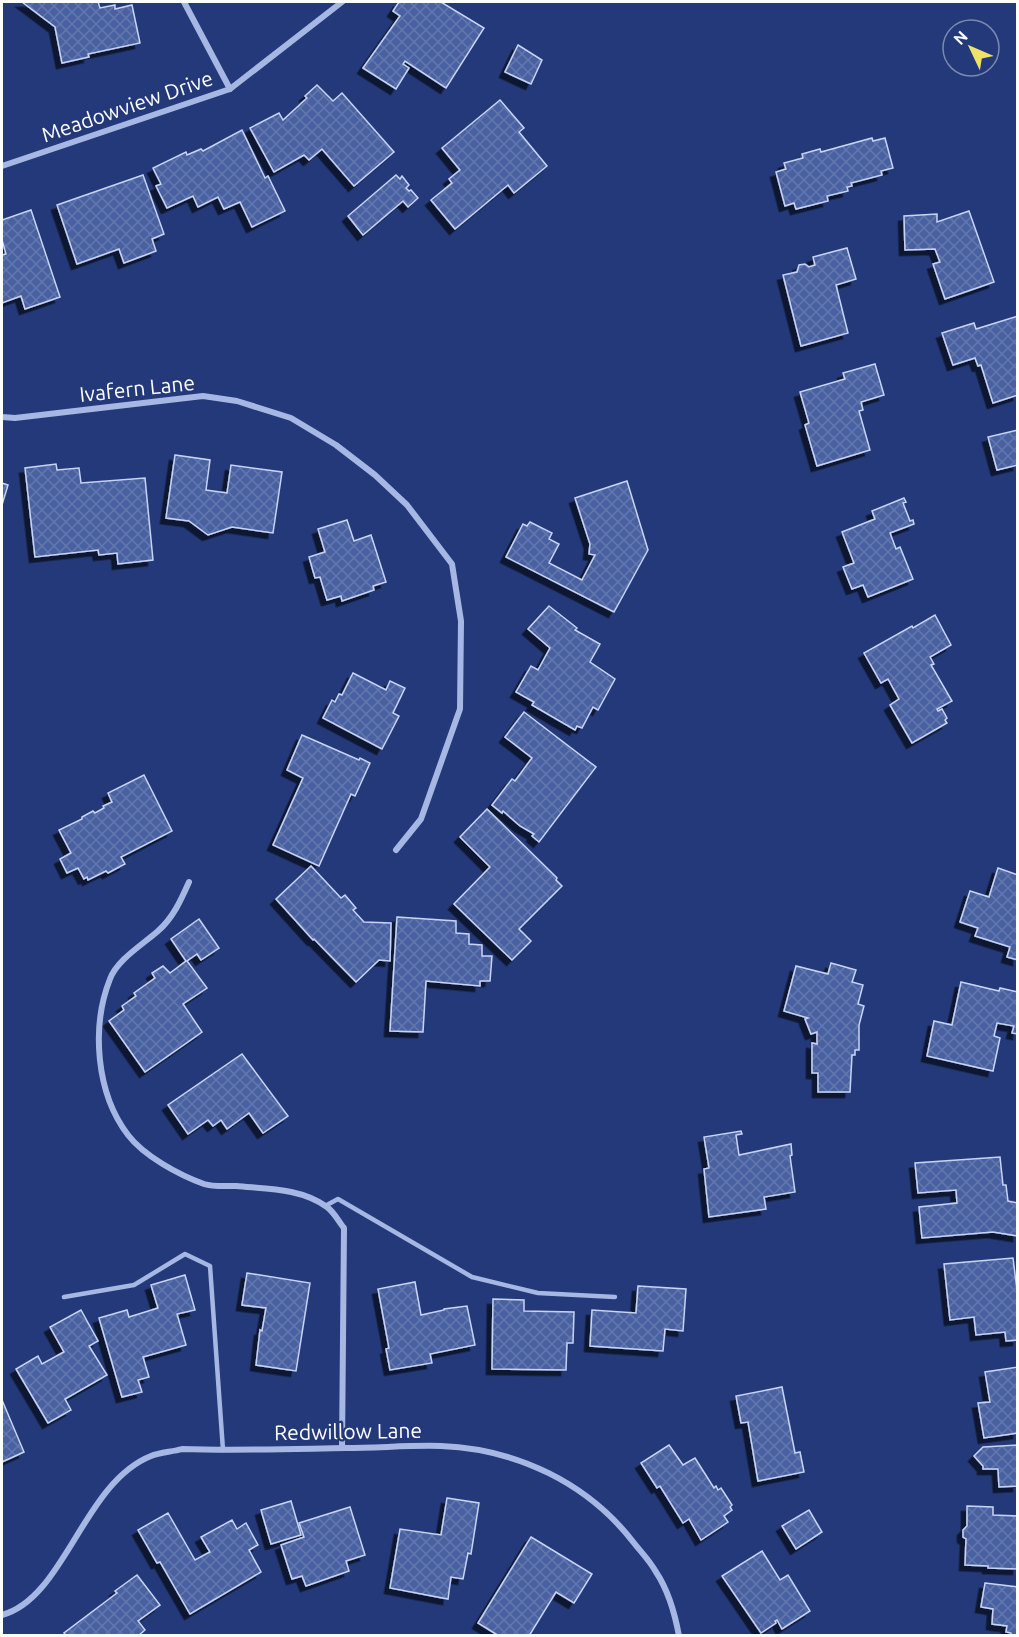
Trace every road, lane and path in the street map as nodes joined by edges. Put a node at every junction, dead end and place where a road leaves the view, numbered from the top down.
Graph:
1 (184, 2) edge
2 (342, 2) edge
3 (230, 89) junction
4 (2, 166) edge
5 (2, 417) edge
6 (396, 850) dead end
7 (189, 882) dead end
8 (325, 1206) junction
9 (64, 1297) dead end
10 (615, 1297) dead end
11 (342, 1448) junction
12 (223, 1450) junction
13 (2, 1615) edge
14 (679, 1635) edge

1 - 3 street
2 - 3 street, Meadowview Drive
3 - 4 street, Meadowview Drive
5 - 6 street, Ivafern Lane
7 - 8 street
8 - 10 lane
8 - 11 street
9 - 12 lane
11 - 12 street, Redwillow Lane
11 - 14 street, Redwillow Lane
12 - 13 street, Redwillow Lane

